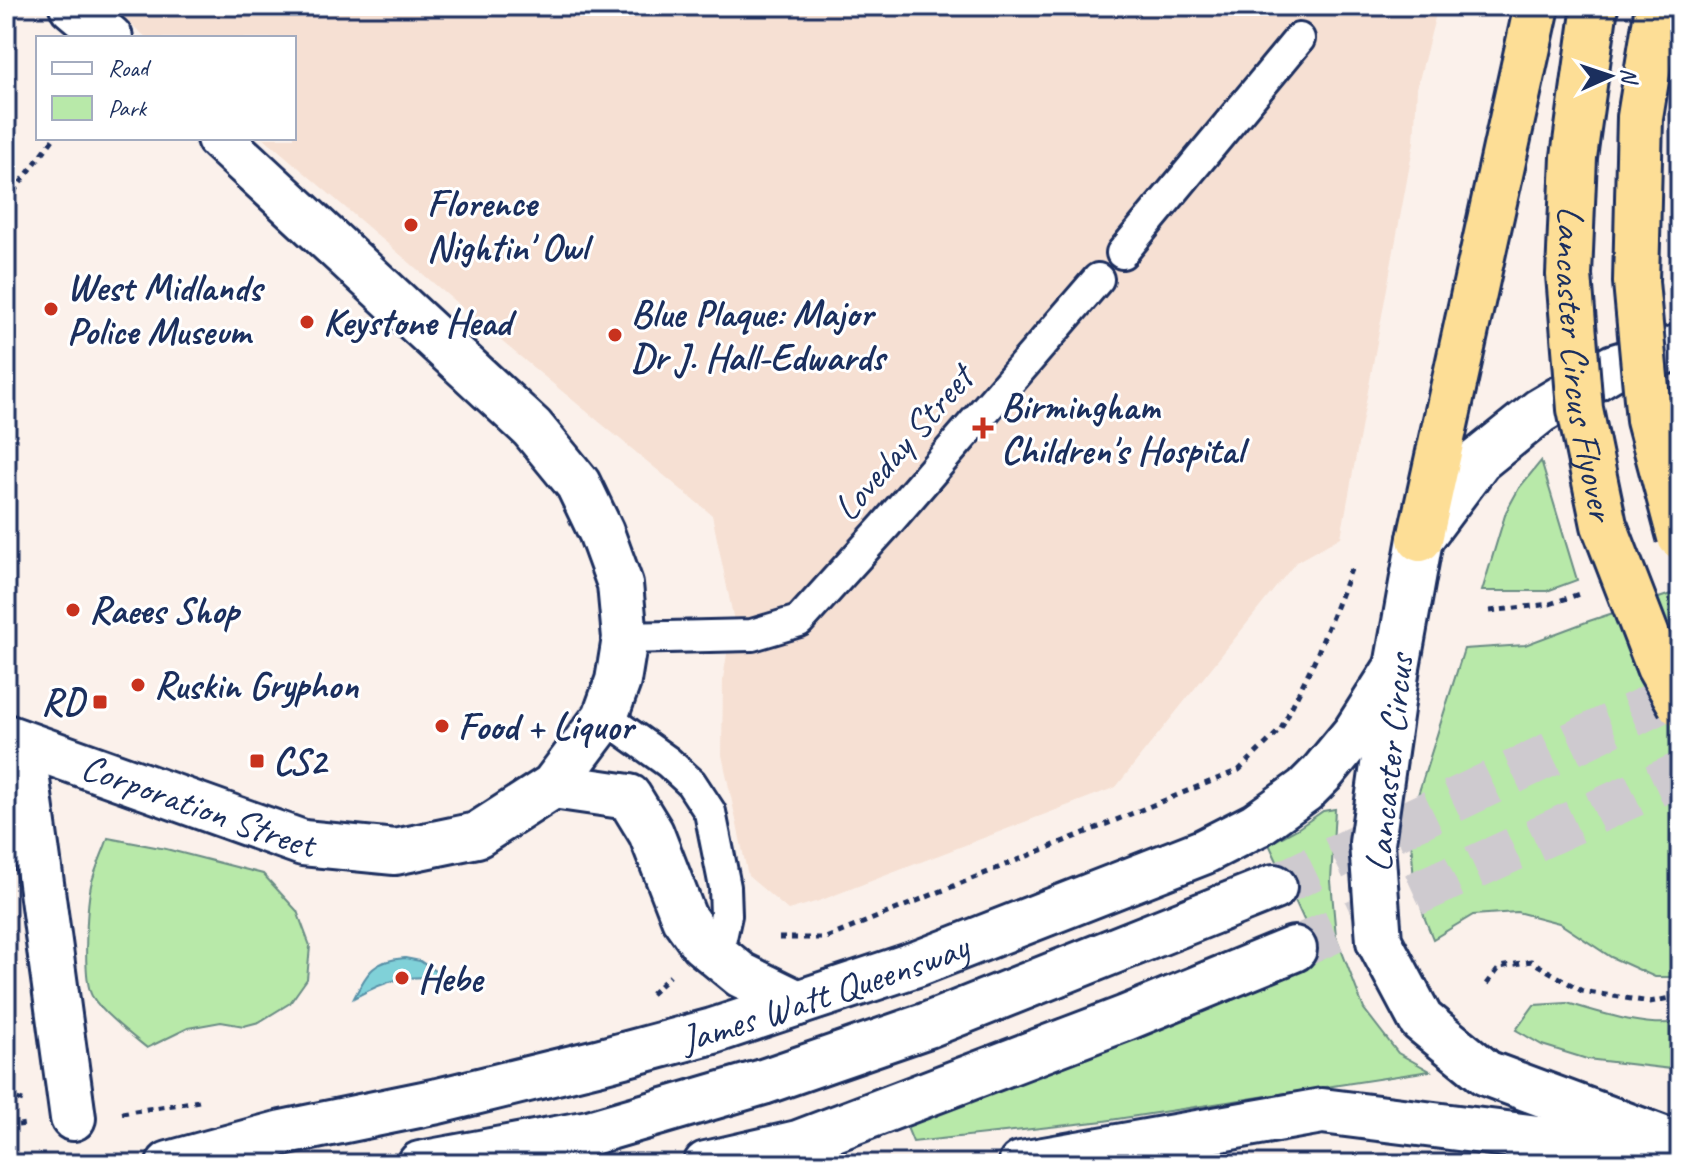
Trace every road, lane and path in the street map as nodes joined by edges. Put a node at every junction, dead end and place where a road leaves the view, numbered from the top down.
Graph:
1 (72, 6) edge
2 (1537, 6) edge
3 (1595, 6) edge
4 (1658, 6) edge
5 (108, 36) edge
6 (1299, 39) dead end
7 (52, 140) edge
8 (221, 140) edge
9 (6, 202) edge
10 (1122, 253) dead end
11 (1098, 279) dead end
12 (1680, 347) edge
13 (1680, 537) edge
14 (1420, 539) junction
15 (1352, 567) dead end
16 (1550, 604) dead end
17 (1490, 611) dead end
18 (625, 638) junction
19 (1397, 667) junction
20 (1680, 704) edge
21 (605, 717) junction
22 (14, 741) edge
23 (553, 786) junction
24 (1274, 887) tunnel mouth
25 (1294, 949) tunnel mouth
26 (717, 956) junction
27 (1487, 984) dead end
28 (1680, 996) edge
29 (646, 998) dead end
30 (798, 1003) junction
31 (200, 1101) dead end
32 (73, 1118) joint
33 (1673, 1140) edge
34 (1109, 1156) edge
35 (169, 1164) edge
36 (420, 1164) edge
37 (706, 1164) edge
38 (1021, 1164) edge

1 - 5 main road
2 - 14 highway
3 - 20 highway, Lancaster Circus Flyover, bridge
4 - 13 highway, Lancaster Circus Flyover, bridge
6 - 10 lane
7 - 9 path
8 - 18 main road
11 - 18 lane, Loveday Street
12 - 14 main road, Lancaster Circus
14 - 19 main road, Lancaster Circus
15 - 26 path
16 - 17 path
18 - 21 main road
19 - 30 main road, James Watt Queensway
19 - 33 main road, Lancaster Circus
21 - 23 main road
21 - 26 lane
22 - 23 main road, Corporation Street
22 - 32 main road
23 - 26 main road
24 - 36 main road, James Watt Queensway
25 - 37 main road
26 - 29 path
26 - 30 main road
27 - 28 path
30 - 35 main road, James Watt Queensway
31 - 32 path
33 - 34 main road
34 - 38 main road

